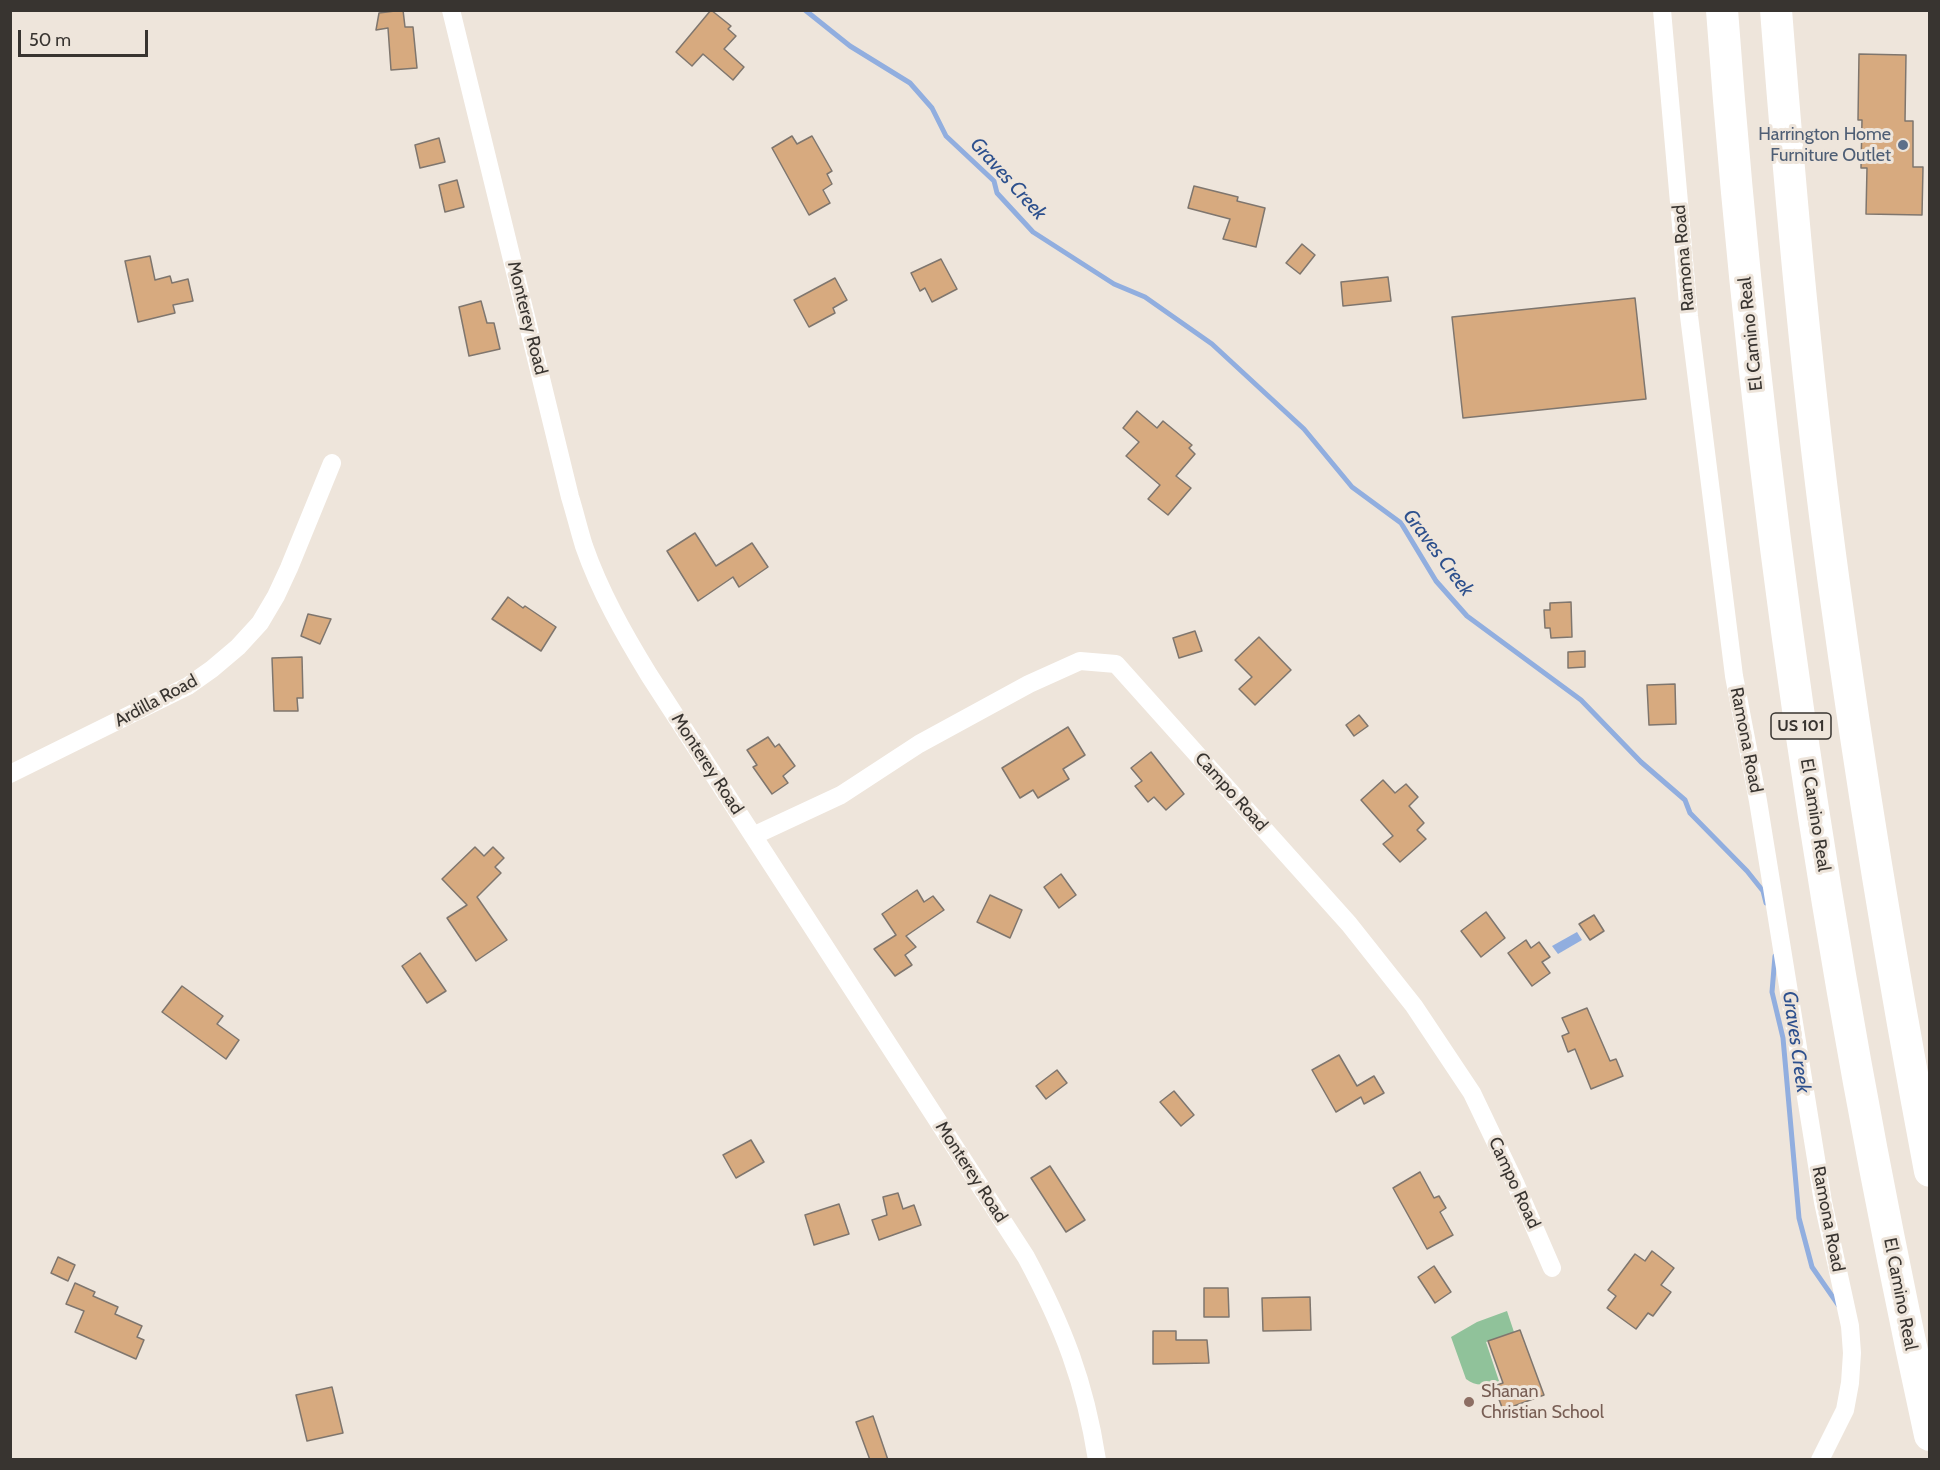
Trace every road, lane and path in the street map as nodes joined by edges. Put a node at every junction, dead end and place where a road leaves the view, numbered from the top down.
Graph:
1 (451, 10) edge
2 (1662, 10) edge
3 (1722, 10) edge
4 (1776, 10) edge
5 (332, 462) dead end
6 (10, 774) edge
7 (753, 836) junction
8 (1929, 1171) edge
9 (1552, 1268) dead end
10 (1929, 1435) edge
11 (1097, 1460) edge
12 (1820, 1460) edge

1 - 7 street, Monterey Road
2 - 12 street, Ramona Road
3 - 10 highway, El Camino Real / US 101
4 - 8 highway, US 101
5 - 6 street, Ardilla Road
7 - 9 street, Campo Road
7 - 11 street, Monterey Road

